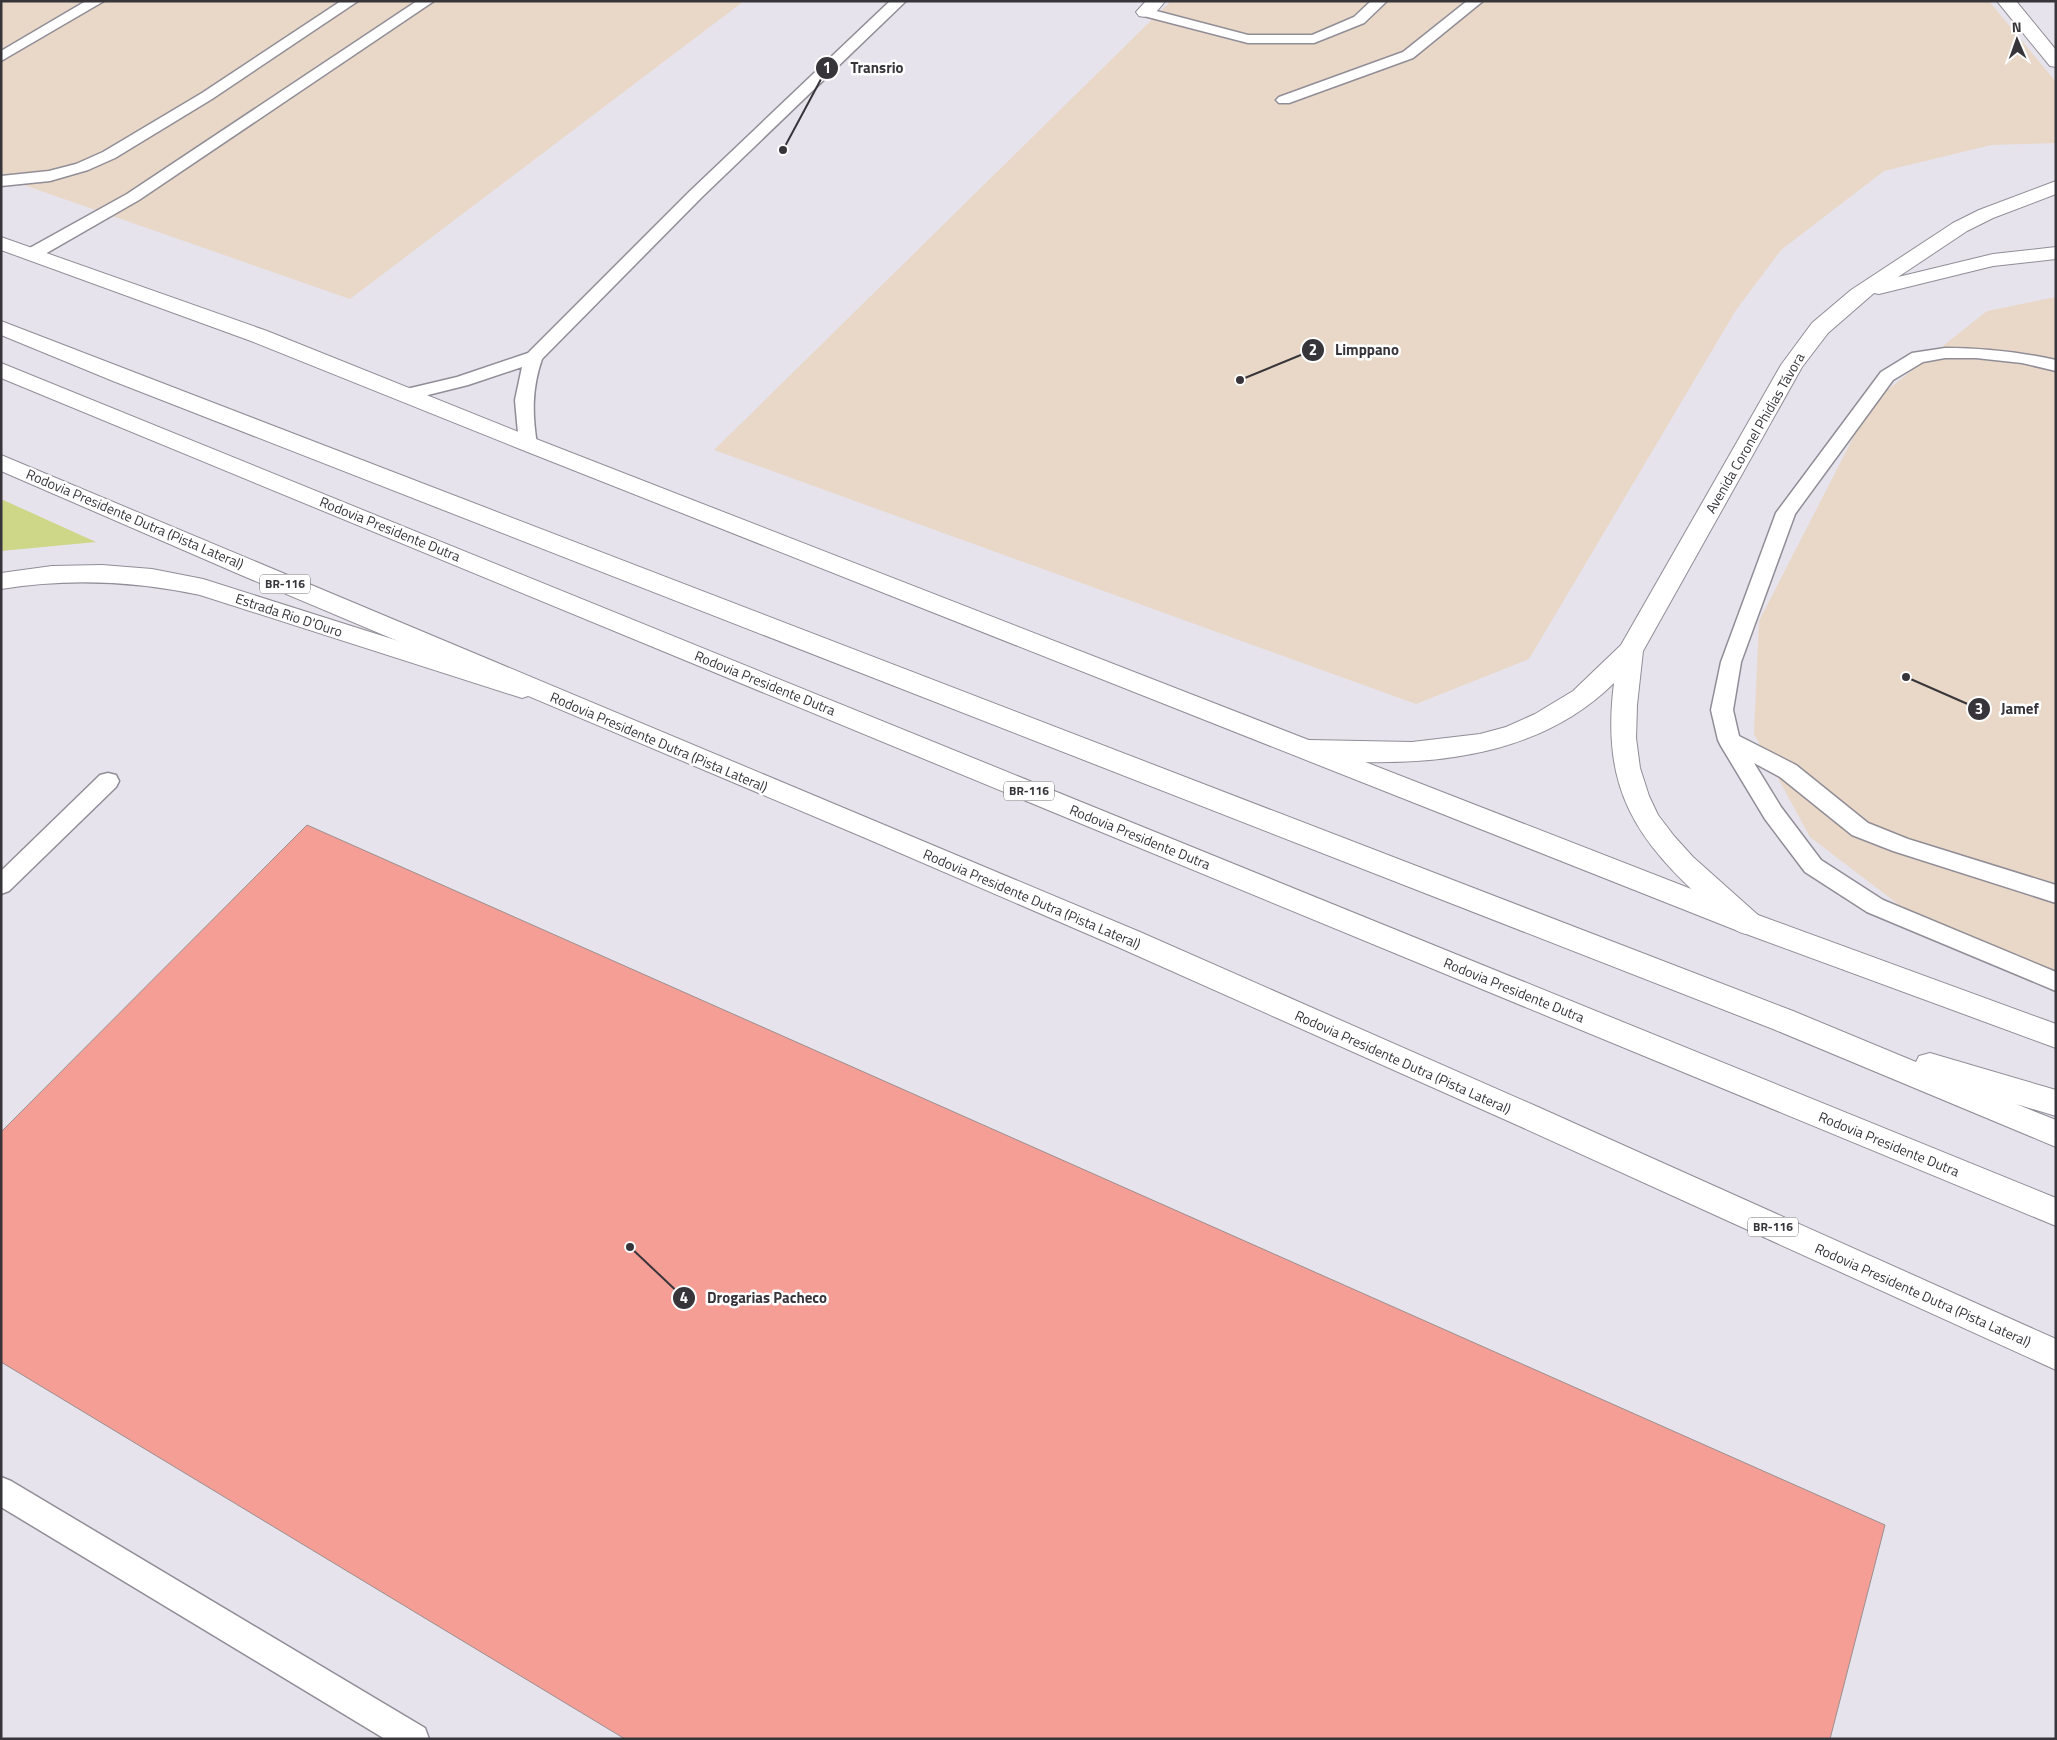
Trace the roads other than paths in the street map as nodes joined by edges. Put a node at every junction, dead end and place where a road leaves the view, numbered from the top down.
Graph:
1 (97, 1) edge
2 (352, 1) edge
3 (427, 1) edge
4 (899, 1) edge
5 (1380, 1) edge
6 (1476, 1) edge
7 (2006, 1) edge
8 (1150, 7) edge
9 (1, 57) edge
10 (2056, 62) edge
11 (1284, 100) dead end
12 (1, 181) edge
13 (2056, 188) edge
14 (1, 243) edge
15 (2056, 253) edge
16 (32, 254) junction
17 (1858, 294) junction
18 (1, 327) edge
19 (534, 357) junction
20 (2056, 366) edge
21 (1, 370) edge
22 (1, 381) edge
23 (404, 395) junction
24 (78, 401) junction
25 (528, 444) junction
26 (1, 462) edge
27 (1, 581) edge
28 (1630, 651) junction
29 (568, 704) junction
30 (1728, 740) junction
31 (1309, 750) junction
32 (108, 781) dead end
33 (1, 884) edge
34 (2056, 894) edge
35 (1748, 923) junction
36 (2056, 982) edge
37 (1783, 1020) junction
38 (2056, 1036) edge
39 (2056, 1103) edge
40 (2056, 1134) edge
41 (2056, 1212) edge
42 (2056, 1355) edge
43 (1, 1491) edge
44 (414, 1739) edge

1 - 9 lane
2 - 12 lane
3 - 16 lane
4 - 19 lane
5 - 8 lane
6 - 11 lane
7 - 10 main road
13 - 17 main road, Avenida Coronel Phidias Távora
14 - 16 main road
15 - 17 main road
16 - 23 main road
17 - 28 main road, Avenida Coronel Phidias Távora
18 - 37 main road
19 - 23 lane
19 - 25 lane
20 - 30 lane
21 - 24 main road, Rodovia Presidente Dutra / BR-116
22 - 24 main road
23 - 25 main road
24 - 41 main road, Rodovia Presidente Dutra / BR-116
25 - 31 main road
26 - 29 main road, Rodovia Presidente Dutra (Pista Lateral) / BR-116
27 - 29 main road, Estrada Rio D'Ouro
28 - 31 main road, Avenida Coronel Phidias Távora
28 - 35 main road, Avenida Coronel Phidias Távora
29 - 42 main road, Rodovia Presidente Dutra (Pista Lateral) / BR-116
30 - 34 lane
30 - 36 lane
31 - 35 main road
32 - 33 lane
35 - 38 main road
37 - 39 main road
37 - 40 main road
43 - 44 lane

